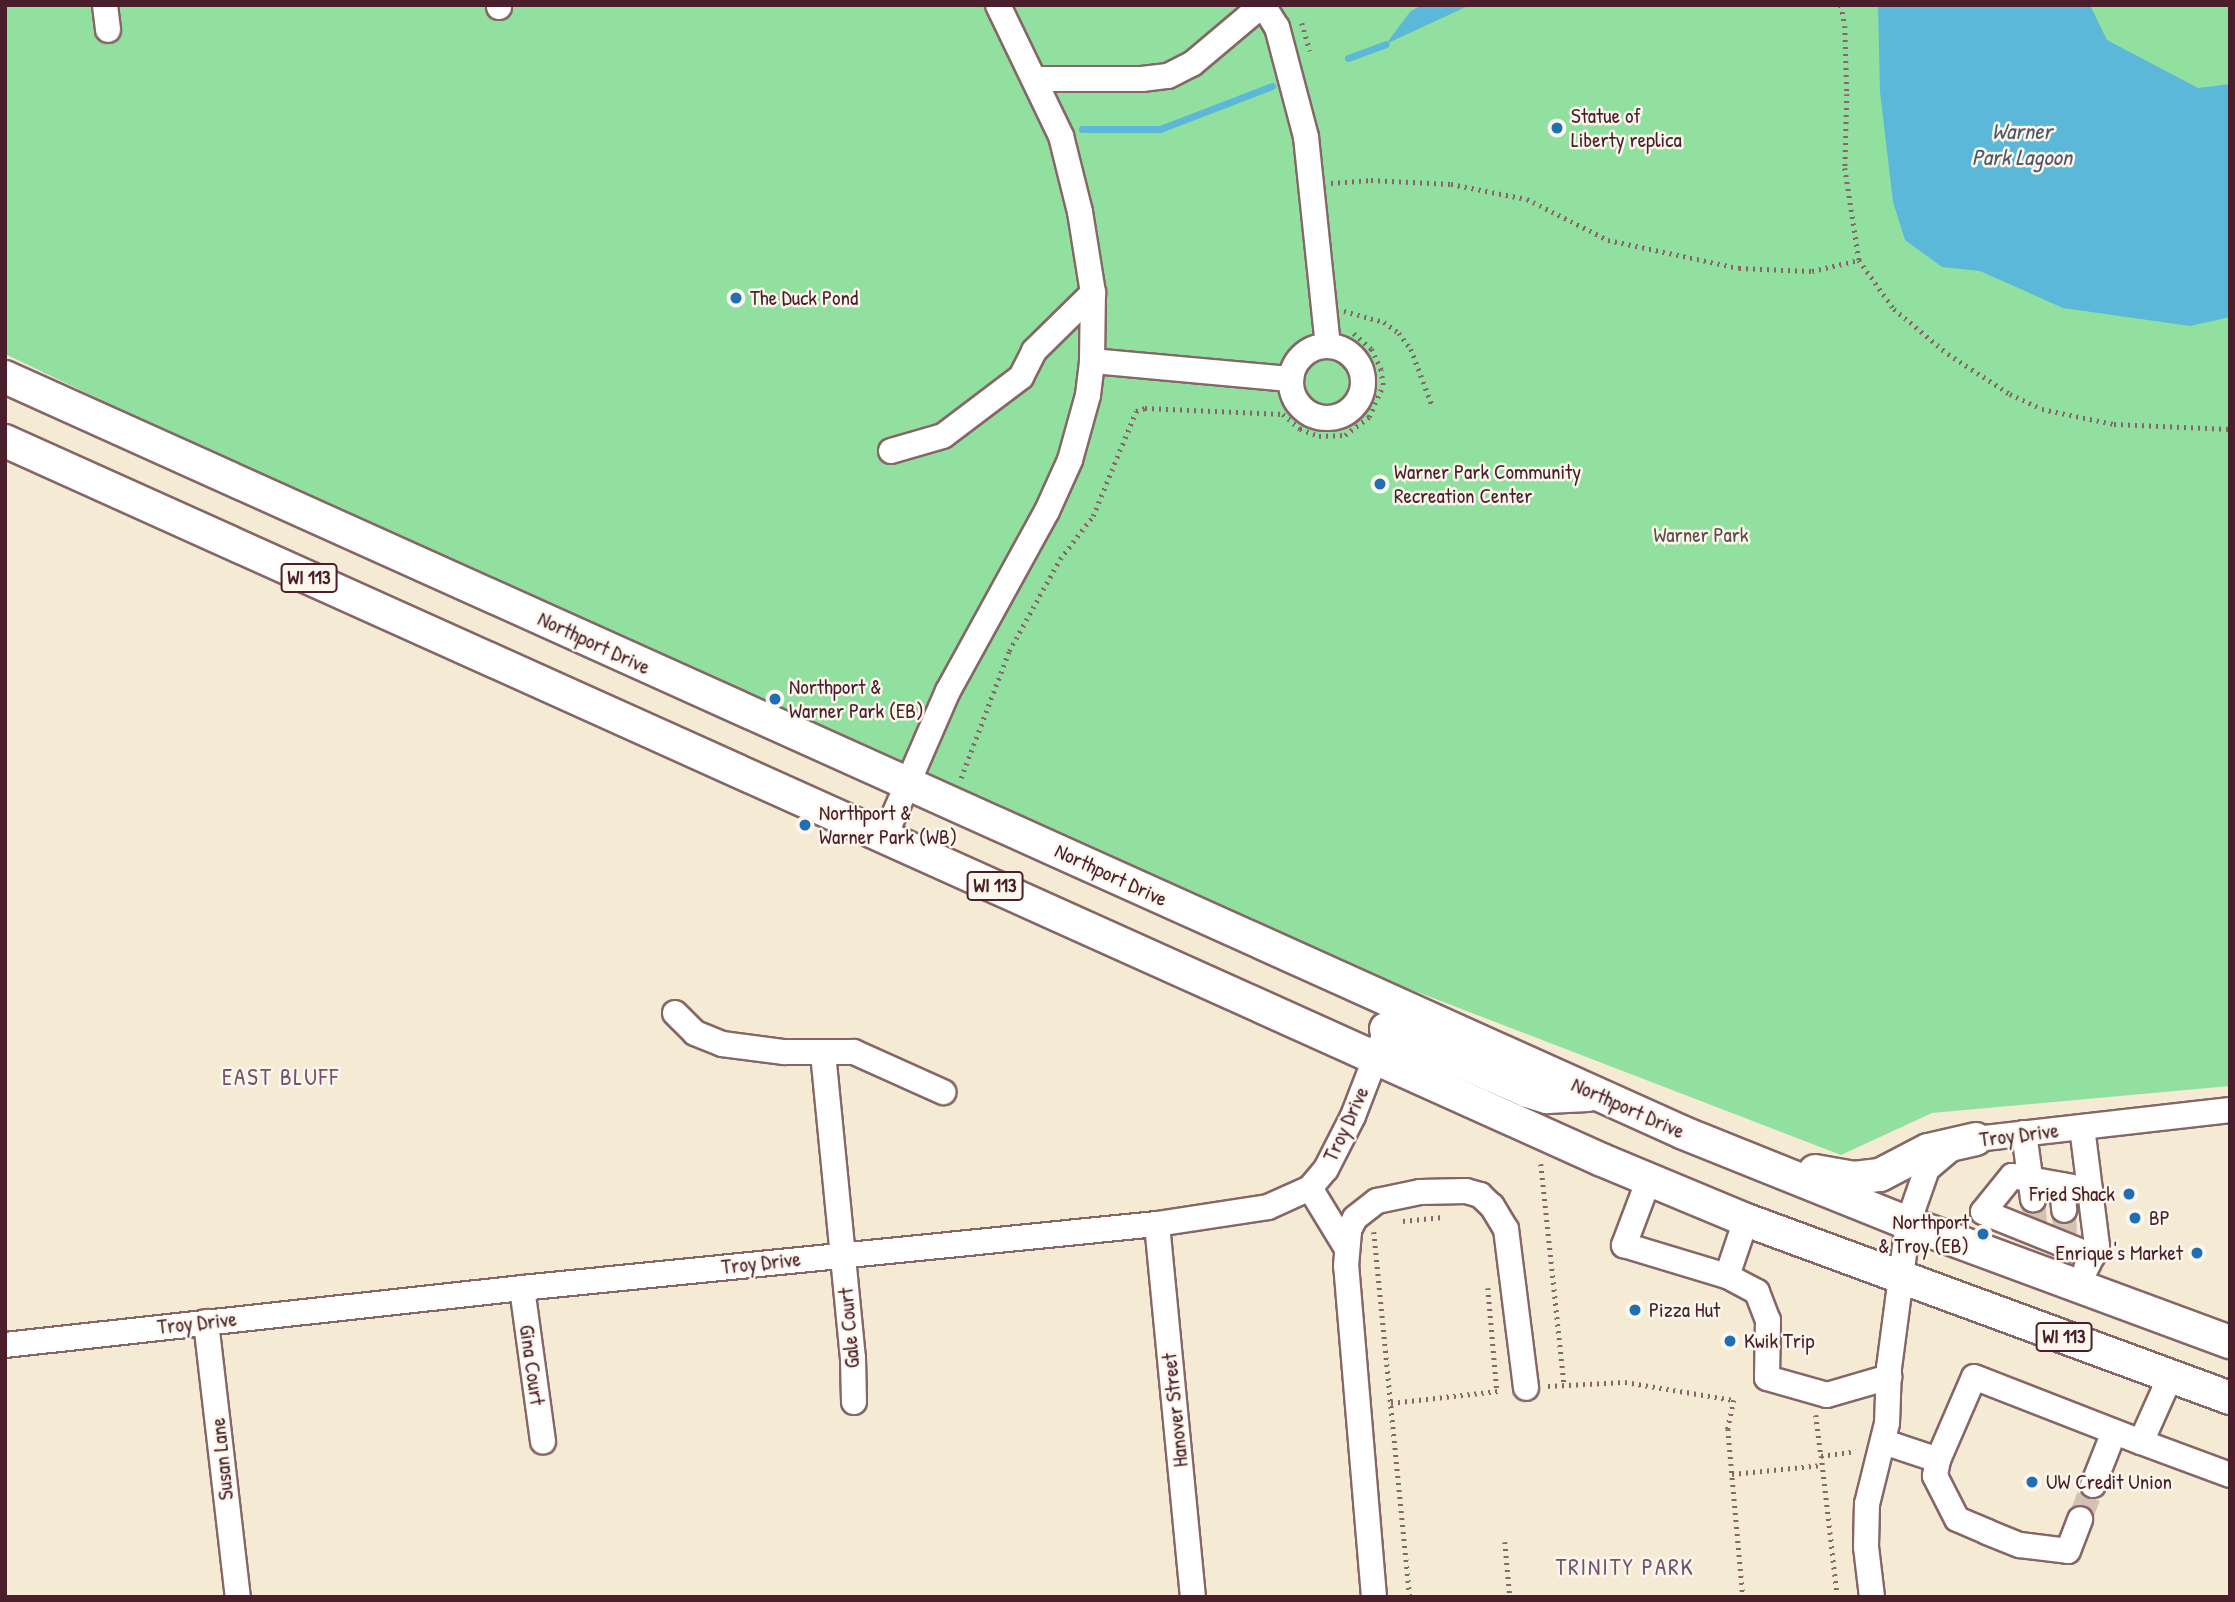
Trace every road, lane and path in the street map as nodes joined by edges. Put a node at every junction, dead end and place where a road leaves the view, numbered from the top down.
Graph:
1 (105, 5) edge
2 (998, 5) edge
3 (1263, 5) edge
4 (1841, 5) edge
5 (108, 30) dead end
6 (1036, 79) junction
7 (1313, 184) junction
8 (1859, 260) junction
9 (1093, 293) junction
10 (1340, 311) dead end
11 (1328, 345) junction
12 (1093, 361) junction
13 (5, 377) edge
14 (1291, 379) junction
15 (1433, 405) dead end
16 (2230, 429) edge
17 (5, 442) edge
18 (891, 451) dead end
19 (907, 783) junction
20 (884, 838) junction
21 (675, 1013) dead end
22 (1391, 1017) junction
23 (823, 1053) junction
24 (1376, 1059) junction
25 (943, 1092) dead end
26 (2230, 1110) edge
27 (2082, 1127) junction
28 (1685, 1133) junction
29 (2024, 1133) junction
30 (1976, 1139) junction
31 (1541, 1164) dead end
32 (1649, 1179) junction
33 (2062, 1185) junction
34 (1310, 1188) junction
35 (2090, 1190) junction
36 (2034, 1209) junction
37 (1451, 1216) dead end
38 (1746, 1220) junction
39 (2004, 1221) junction
40 (1399, 1222) dead end
41 (1908, 1223) junction
42 (1157, 1224) junction
43 (1374, 1225) dead end
44 (2065, 1230) junction
45 (1346, 1247) junction
46 (1989, 1253) junction
47 (842, 1255) junction
48 (2092, 1256) junction
49 (1727, 1276) junction
50 (1899, 1276) junction
51 (1487, 1283) dead end
52 (2078, 1286) junction
53 (522, 1288) junction
54 (206, 1322) junction
55 (2230, 1342) edge
56 (5, 1345) edge
57 (2171, 1376) junction
58 (1889, 1377) junction
59 (1564, 1384) junction
60 (1526, 1388) junction
61 (1812, 1390) junction
62 (1497, 1391) junction
63 (2227, 1396) edge
64 (854, 1402) dead end
65 (1391, 1403) junction
66 (2114, 1432) junction
67 (543, 1442) dead end
68 (2141, 1442) junction
69 (1872, 1445) junction
70 (1821, 1456) junction
71 (1938, 1460) junction
72 (1822, 1465) junction
73 (1732, 1474) junction
74 (2230, 1475) edge
75 (2093, 1485) tunnel mouth
76 (2080, 1519) tunnel mouth
77 (1505, 1542) dead end
78 (237, 1597) edge
79 (1193, 1597) edge
80 (1374, 1597) edge
81 (1410, 1597) edge
82 (1510, 1597) edge
83 (1743, 1597) edge
84 (1837, 1597) edge
85 (1872, 1597) edge

1 - 5 street
2 - 6 street
3 - 6 street
3 - 7 street
4 - 8 path
6 - 9 street
7 - 8 path
7 - 11 street
8 - 16 path
9 - 12 street
9 - 18 street
10 - 15 path
11 - 14 street
11 - 14 street
12 - 14 street
12 - 19 street
13 - 19 main road, Northport Drive / WI 113
17 - 20 main road, WI 113
19 - 20 street
19 - 22 main road, Northport Drive / WI 113
20 - 24 main road, WI 113
21 - 23 street
22 - 24 street, Troy Drive
22 - 28 main road, Northport Drive / WI 113
23 - 25 street
23 - 47 street, Gale Court
24 - 32 main road, WI 113
24 - 34 street, Troy Drive
26 - 27 street, Troy Drive
27 - 29 street, Troy Drive
27 - 35 street
28 - 30 main road
28 - 41 main road, Northport Drive / WI 113
29 - 30 street, Troy Drive
29 - 36 street
30 - 41 street, Troy Drive
31 - 59 path
32 - 38 main road, WI 113
32 - 49 street
33 - 35 street
33 - 36 street
33 - 44 street
34 - 42 street, Troy Drive
34 - 45 street
35 - 48 street
36 - 39 street
36 - 39 street
36 - 44 street
37 - 40 path
38 - 49 street
38 - 50 main road, WI 113
39 - 46 street
41 - 46 main road, Northport Drive / WI 113
41 - 50 street, Troy Drive
42 - 47 street, Troy Drive
42 - 79 street, Hanover Street
43 - 65 path
44 - 48 street
45 - 60 street
45 - 80 street
46 - 52 main road, Northport Drive / WI 113
47 - 53 street, Troy Drive
47 - 64 street, Gale Court
48 - 52 street
49 - 61 street
50 - 57 main road, WI 113
50 - 58 street, Troy Drive
51 - 62 path
52 - 55 main road, Northport Drive / WI 113
53 - 54 street, Troy Drive
53 - 67 street, Gina Court
54 - 56 street, Troy Drive
54 - 78 street, Susan Lane
57 - 63 main road, WI 113
57 - 68 street
58 - 61 street
58 - 69 street, Troy Drive
59 - 60 path
59 - 73 path
60 - 62 path
61 - 70 path
62 - 65 path
65 - 81 path
66 - 68 street
66 - 71 street
66 - 75 street
68 - 74 street
69 - 70 path
69 - 71 street
69 - 85 street, Troy Drive
70 - 72 path
71 - 76 street
72 - 73 path
72 - 84 path
73 - 83 path
77 - 82 path

